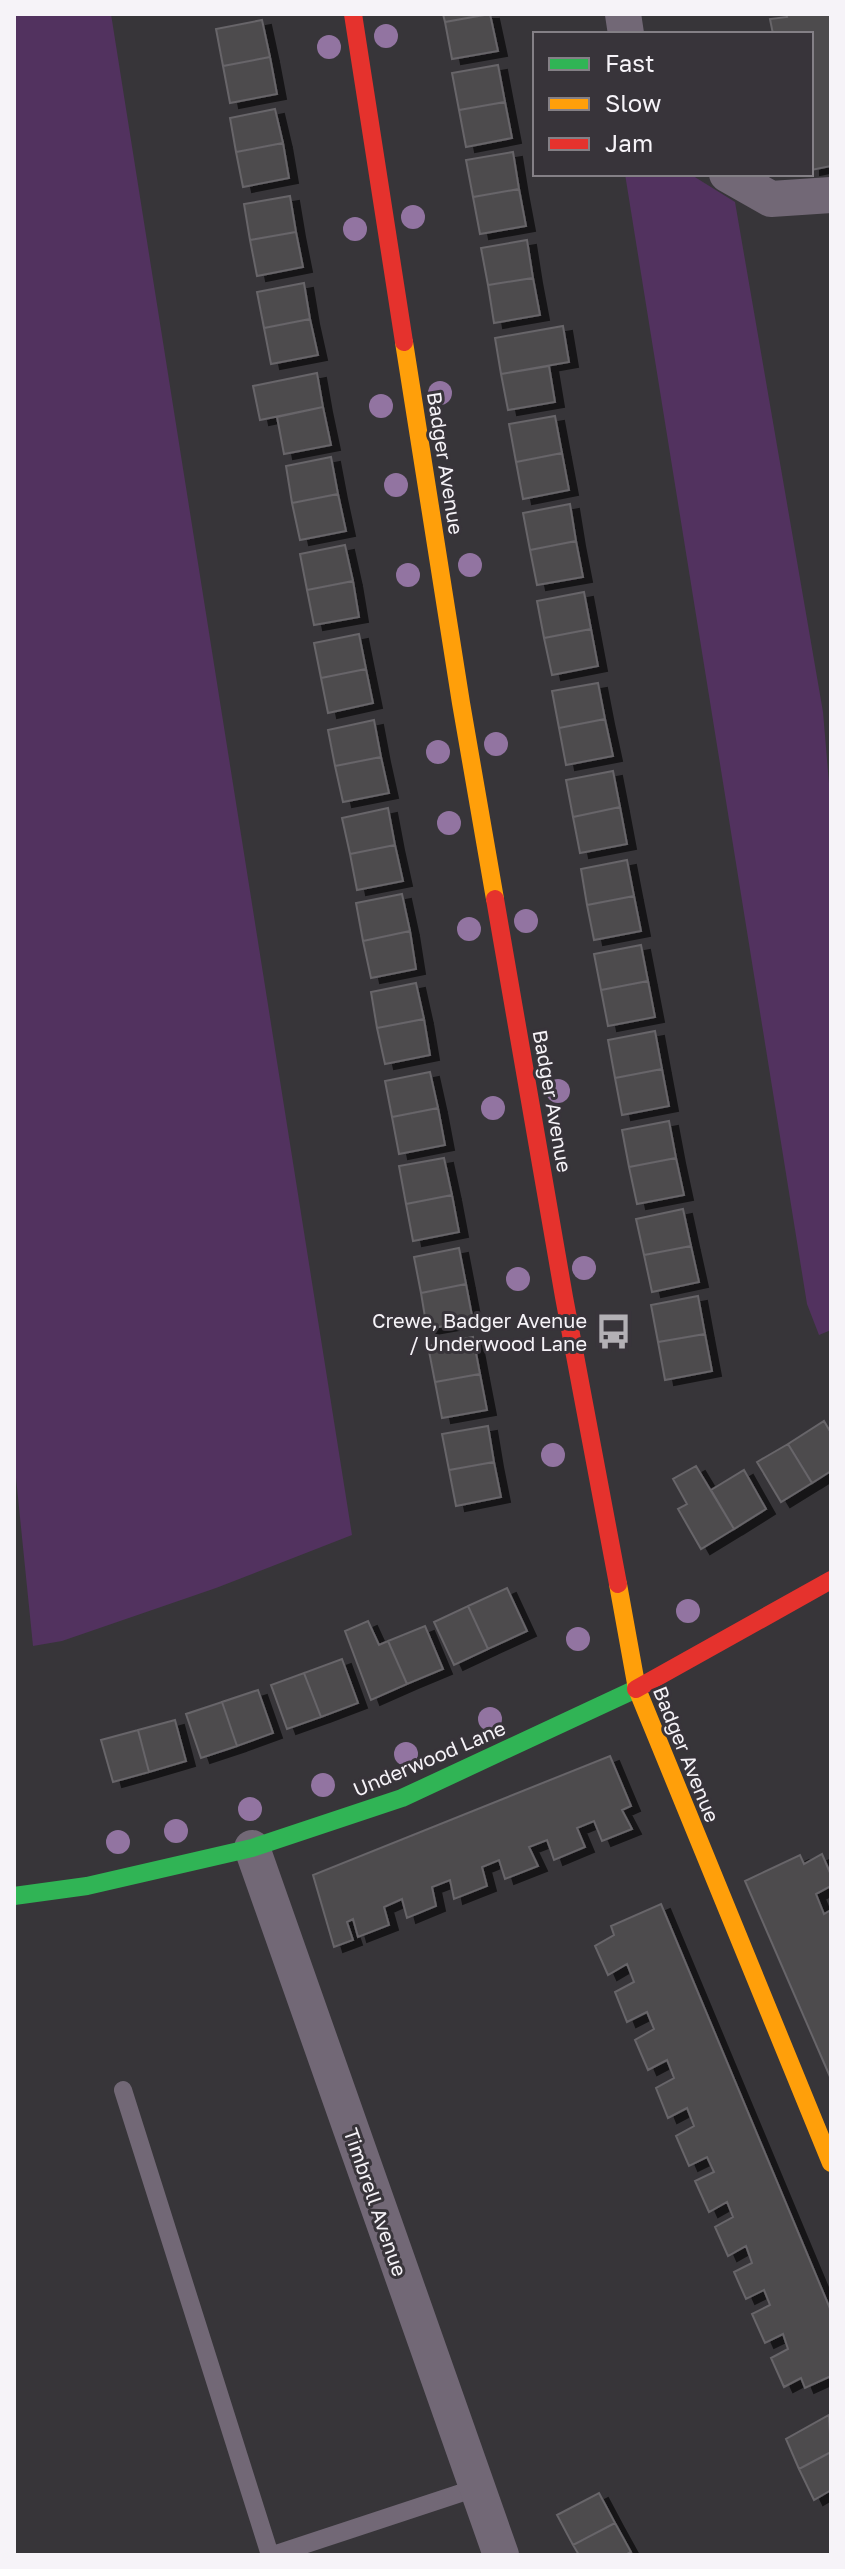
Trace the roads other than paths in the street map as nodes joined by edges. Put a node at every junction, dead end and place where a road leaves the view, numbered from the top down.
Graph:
1 (353, 14) edge
2 (731, 176) edge
3 (831, 195) edge
4 (831, 1580) edge
5 (637, 1689) junction
6 (252, 1848) junction
7 (14, 1896) edge
8 (123, 2090) dead end
9 (831, 2163) edge
10 (476, 2488) junction
11 (272, 2555) edge
12 (501, 2555) edge

1 - 5 street, Badger Avenue
2 - 3 street
4 - 5 street, Underwood Lane
5 - 6 street, Underwood Lane
5 - 9 street, Badger Avenue
6 - 7 street, Underwood Lane
6 - 10 street, Timbrell Avenue
8 - 11 lane
10 - 11 lane
10 - 12 street, Timbrell Avenue

